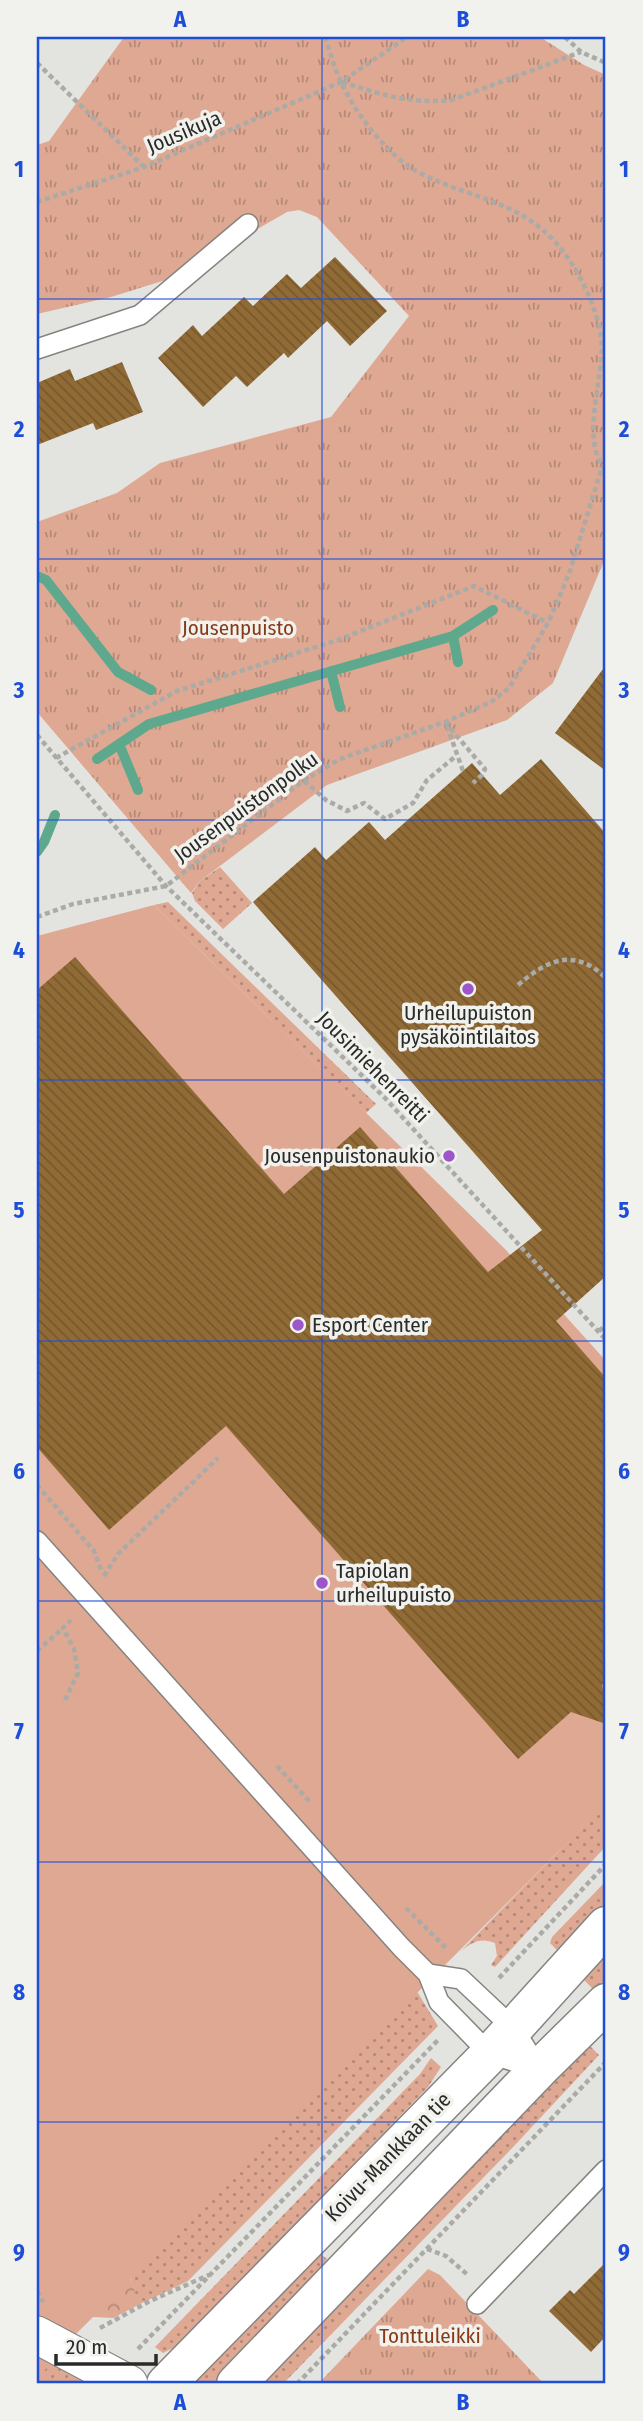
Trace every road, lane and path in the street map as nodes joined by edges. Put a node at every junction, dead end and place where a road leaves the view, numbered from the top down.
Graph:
1 (325, 37) edge
2 (407, 37) edge
3 (565, 37) edge
4 (581, 52) junction
5 (37, 63) edge
6 (606, 63) edge
7 (341, 82) junction
8 (144, 167) junction
9 (37, 202) edge
10 (248, 224) dead end
11 (37, 349) edge
12 (604, 469) edge
13 (548, 623) junction
14 (445, 722) junction
15 (37, 735) edge
16 (456, 757) junction
17 (56, 758) junction
18 (463, 771) dead end
19 (303, 781) junction
20 (473, 783) dead end
21 (166, 886) junction
22 (37, 917) edge
23 (606, 978) edge
24 (518, 985) dead end
25 (606, 1325) edge
26 (599, 1331) junction
27 (606, 1340) edge
28 (218, 1458) dead end
29 (37, 1485) edge
30 (37, 1541) edge
31 (103, 1577) junction
32 (91, 1602) junction
33 (63, 1628) junction
34 (37, 1651) edge
35 (65, 1700) dead end
36 (274, 1764) dead end
37 (317, 1809) dead end
38 (606, 1864) edge
39 (397, 1899) dead end
40 (606, 1926) edge
41 (453, 1955) dead end
42 (492, 1970) dead end
43 (505, 1972) junction
44 (428, 1974) junction
45 (480, 1997) junction
46 (606, 2003) edge
47 (457, 2020) junction
48 (501, 2041) junction
49 (606, 2062) edge
50 (539, 2069) junction
51 (606, 2170) edge
52 (426, 2249) junction
53 (213, 2273) junction
54 (482, 2299) joint
55 (95, 2330) dead end
56 (37, 2335) edge
57 (121, 2380) edge
58 (166, 2384) edge
59 (236, 2384) edge
60 (297, 2384) edge

1 - 7 path
2 - 7 path, Jousikuja
3 - 4 path
4 - 6 path
4 - 7 path
5 - 8 path
7 - 8 path, Jousikuja
7 - 12 path
8 - 9 path, Jousikuja
10 - 11 lane
12 - 13 path, Jousenpuistonpolku
13 - 14 path, Jousenpuistonpolku
13 - 17 path
14 - 16 path
14 - 19 path, Jousenpuistonpolku
14 - 20 path
15 - 17 path, Jousimiehenreitti
16 - 18 path
16 - 19 path
17 - 21 path, Jousimiehenreitti
19 - 21 path, Jousenpuistonpolku
21 - 22 path
21 - 26 path, Jousimiehenreitti
23 - 24 path
25 - 26 path
26 - 27 path, Jousimiehenreitti
28 - 31 path
29 - 31 path
30 - 32 lane
31 - 32 path
32 - 33 path
32 - 44 lane
33 - 34 path
33 - 35 path
36 - 37 path
38 - 43 path
39 - 41 path
40 - 48 main road, Koivu-Mankkaan tie
42 - 43 path
43 - 45 path
44 - 45 lane
44 - 47 lane
45 - 48 lane
46 - 50 main road
47 - 48 lane
47 - 53 path
48 - 50 lane
48 - 50 lane
48 - 58 main road, Koivu-Mankkaan tie
49 - 52 path
50 - 59 main road
51 - 54 lane
52 - 54 path
52 - 60 path
53 - 55 path
53 - 57 path
56 - 57 street

